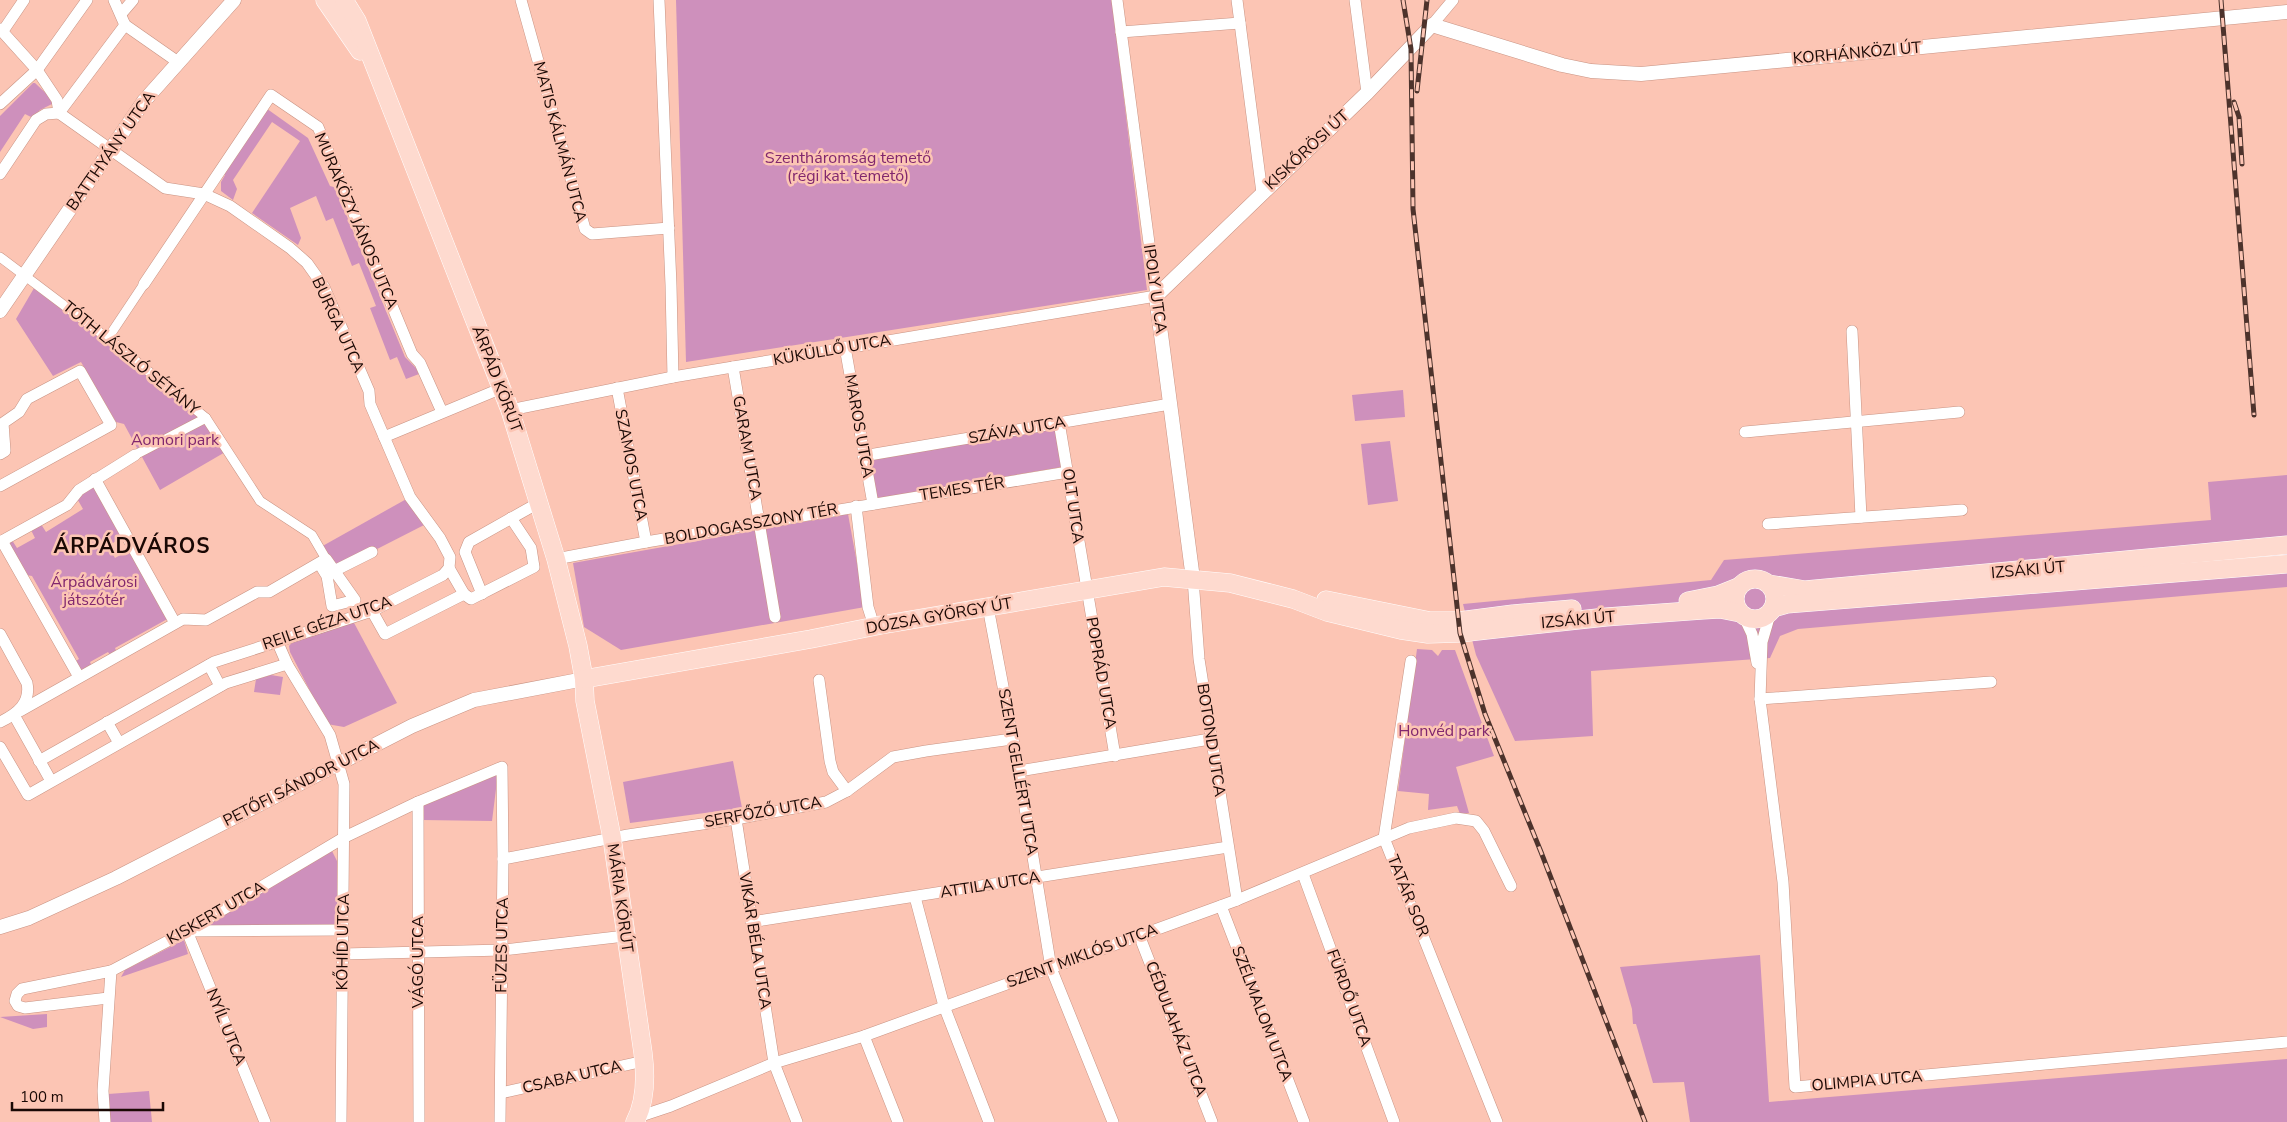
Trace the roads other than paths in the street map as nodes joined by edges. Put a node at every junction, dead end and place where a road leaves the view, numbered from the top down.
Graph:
1 (24, 0) edge
2 (87, 0) edge
3 (114, 0) edge
4 (133, 0) edge
5 (234, 0) edge
6 (325, 0) edge
7 (344, 0) edge
8 (521, 0) edge
9 (659, 0) edge
10 (1117, 0) edge
11 (1238, 0) edge
12 (1355, 0) edge
13 (1453, 0) edge
14 (2287, 12) edge
15 (123, 20) junction
16 (1240, 23) junction
17 (1432, 25) junction
18 (2, 30) edge
19 (1121, 32) junction
20 (178, 62) junction
21 (37, 70) junction
22 (383, 87) junction
23 (1367, 93) junction
24 (0, 104) edge
25 (59, 113) junction
26 (109, 150) junction
27 (0, 174) edge
28 (1262, 193) junction
29 (204, 194) junction
30 (669, 228) junction
31 (0, 257) edge
32 (25, 275) junction
33 (144, 284) joint
34 (1156, 296) junction
35 (0, 311) edge
36 (1852, 331) dead end
37 (108, 338) junction
38 (845, 347) junction
39 (733, 367) junction
40 (673, 377) junction
41 (502, 388) junction
42 (617, 388) junction
43 (1170, 404) junction
44 (510, 410) junction
45 (442, 412) junction
46 (1959, 412) dead end
47 (206, 418) junction
48 (1059, 422) junction
49 (1857, 422) junction
50 (1744, 432) dead end
51 (384, 437) junction
52 (0, 454) edge
53 (135, 455) joint
54 (863, 456) junction
55 (1068, 472) junction
56 (95, 478) junction
57 (0, 486) edge
58 (540, 502) junction
59 (873, 504) junction
60 (856, 506) junction
61 (1962, 510) dead end
62 (1861, 517) junction
63 (511, 518) junction
64 (760, 523) junction
65 (1768, 524) dead end
66 (1, 542) edge
67 (646, 542) junction
68 (2287, 545) edge
69 (372, 552) dead end
70 (556, 559) junction
71 (322, 561) junction
72 (2287, 564) edge
73 (334, 571) junction
74 (446, 571) junction
75 (1192, 579) junction
76 (1769, 584) junction
77 (1738, 587) junction
78 (1087, 590) junction
79 (464, 594) junction
80 (482, 594) junction
81 (988, 607) junction
82 (1772, 610) junction
83 (372, 611) junction
84 (1742, 614) junction
85 (774, 617) dead end
86 (175, 623) junction
87 (874, 626) junction
88 (1418, 626) junction
89 (0, 634) edge
90 (277, 641) junction
91 (1411, 661) dead end
92 (287, 664) junction
93 (209, 665) junction
94 (78, 677) junction
95 (584, 679) junction
96 (819, 680) dead end
97 (1760, 680) junction
98 (1991, 682) dead end
99 (220, 686) junction
100 (1760, 699) junction
101 (17, 713) junction
102 (0, 722) edge
103 (107, 722) junction
104 (1012, 739) junction
105 (1210, 739) junction
106 (118, 743) junction
107 (0, 747) edge
108 (1115, 756) junction
109 (39, 761) junction
110 (339, 763) junction
111 (502, 767) joint
112 (1019, 771) junction
113 (51, 781) junction
114 (847, 792) junction
115 (418, 802) junction
116 (736, 819) junction
117 (345, 837) junction
118 (612, 838) junction
119 (1384, 838) junction
120 (1228, 847) junction
121 (503, 859) junction
122 (1303, 874) junction
123 (1036, 877) junction
124 (1511, 886) dead end
125 (915, 897) junction
126 (1237, 900) junction
127 (1220, 906) junction
128 (0, 918) edge
129 (29, 918) junction
130 (0, 922) edge
131 (751, 922) junction
132 (0, 927) edge
133 (344, 930) junction
134 (187, 931) junction
135 (0, 932) edge
136 (1139, 935) junction
137 (625, 936) junction
138 (503, 950) junction
139 (417, 952) junction
140 (343, 954) junction
141 (1051, 968) junction
142 (111, 970) junction
143 (108, 998) junction
144 (944, 1006) junction
145 (864, 1036) junction
146 (2287, 1042) edge
147 (644, 1061) junction
148 (774, 1063) junction
149 (501, 1092) junction
150 (641, 1120) edge
151 (104, 1122) edge
152 (265, 1122) edge
153 (340, 1122) edge
154 (419, 1122) edge
155 (500, 1122) edge
156 (797, 1122) edge
157 (898, 1122) edge
158 (989, 1122) edge
159 (1114, 1122) edge
160 (1212, 1122) edge
161 (1304, 1122) edge
162 (1394, 1122) edge
163 (1497, 1122) edge

1 - 18 street
2 - 21 street
3 - 15 street
4 - 15 street
5 - 20 street, BATTHYÁNY UTCA
6 - 22 main road, ÁRPÁD KÖRÚT
7 - 22 main road, ÁRPÁD KÖRÚT
8 - 30 street, MATIS KÁLMÁN UTCA
9 - 30 street
10 - 19 street, IPOLY UTCA
11 - 16 street
12 - 23 street
13 - 17 street, KISKŐRÖSI ÚT
14 - 17 street, KORHÁNKÖZI ÚT
15 - 20 street
15 - 25 street
16 - 19 street
16 - 28 street
17 - 23 street, KISKŐRÖSI ÚT
18 - 21 street
19 - 34 street, IPOLY UTCA
20 - 26 street, BATTHYÁNY UTCA
21 - 24 street
21 - 25 street
22 - 41 main road, ÁRPÁD KÖRÚT
23 - 28 street, KISKŐRÖSI ÚT
25 - 26 street, BURGA UTCA
25 - 27 street
26 - 29 street, BURGA UTCA
26 - 32 street, BATTHYÁNY UTCA
28 - 34 street, KISKŐRÖSI ÚT
29 - 33 street, MURAKÖZY JÁNOS UTCA
29 - 45 street, MURAKÖZY JÁNOS UTCA
29 - 51 street, BURGA UTCA
30 - 40 street
31 - 32 street, TÓTH LÁSZLÓ SÉTÁNY
32 - 35 street, BATTHYÁNY UTCA
32 - 37 street, TÓTH LÁSZLÓ SÉTÁNY
33 - 37 street, MURAKÖZY JÁNOS UTCA
34 - 38 street, KÜKÜLLŐ UTCA
34 - 43 street, IPOLY UTCA
36 - 49 street
37 - 47 street, TÓTH LÁSZLÓ SÉTÁNY
38 - 39 street, KÜKÜLLŐ UTCA
38 - 54 street, MAROS UTCA
39 - 40 street, KÜKÜLLŐ UTCA
39 - 64 street, GARAM UTCA
40 - 42 street, KÜKÜLLŐ UTCA
41 - 44 main road, ÁRPÁD KÖRÚT
41 - 45 street
42 - 44 street, KÜKÜLLŐ UTCA
42 - 67 street, SZAMOS UTCA
43 - 48 street, SZÁVA UTCA
43 - 75 street, IPOLY UTCA
44 - 58 main road, ÁRPÁD KÖRÚT
45 - 51 street
46 - 49 street
47 - 53 street
47 - 71 street, TÓTH LÁSZLÓ SÉTÁNY
48 - 54 street, SZÁVA UTCA
48 - 55 street, OLT UTCA
49 - 50 street
49 - 62 street
51 - 74 street, BURGA UTCA
52 - 57 street
53 - 56 street
54 - 59 street, MAROS UTCA
55 - 59 street, TEMES TÉR
55 - 78 street, OLT UTCA
56 - 66 street
56 - 86 street
58 - 63 street
58 - 70 main road, ÁRPÁD KÖRÚT
59 - 60 street, TEMES TÉR
60 - 64 street, BOLDOGASSZONY TÉR
60 - 87 street, BOLDOGASSZONY TÉR
61 - 62 street
62 - 65 street
63 - 80 street
63 - 80 street
64 - 67 street, BOLDOGASSZONY TÉR
64 - 85 street, GARAM UTCA
66 - 94 street
67 - 70 street, BOLDOGASSZONY TÉR
68 - 76 main road, IZSÁKI ÚT
69 - 73 street
70 - 95 main road, ÁRPÁD KÖRÚT
71 - 73 street
71 - 73 street
71 - 86 street
72 - 82 main road, IZSÁKI ÚT
74 - 79 street, BURGA UTCA
74 - 83 street, REILE GÉZA UTCA
75 - 78 main road, DÓZSA GYÖRGY ÚT
75 - 88 main road, DÓZSA GYÖRGY ÚT
75 - 105 street, BOTOND UTCA
76 - 77 main road
76 - 82 main road
77 - 84 main road
77 - 88 main road, IZSÁKI ÚT
78 - 81 main road, DÓZSA GYÖRGY ÚT
78 - 108 street, POPRÁD UTCA
79 - 80 street
79 - 83 street
81 - 87 main road, DÓZSA GYÖRGY ÚT
81 - 104 street, SZENT GELLÉRT UTCA
82 - 84 main road
82 - 97 street, OLIMPIA UTCA
83 - 90 street, REILE GÉZA UTCA
84 - 88 main road, IZSÁKI ÚT
84 - 97 street, OLIMPIA UTCA
86 - 94 street
87 - 95 main road, DÓZSA GYÖRGY ÚT
89 - 101 street
90 - 92 street, KŐHÍD UTCA
90 - 93 street, REILE GÉZA UTCA
91 - 119 street, TATÁR SOR
92 - 99 street, REILE GÉZA UTCA
92 - 110 street, KŐHÍD UTCA
93 - 99 street
93 - 103 street, REILE GÉZA UTCA
94 - 101 street
95 - 110 street, PETŐFI SÁNDOR UTCA
95 - 118 main road, MÁRIA KÖRÚT
96 - 114 street
97 - 100 street, OLIMPIA UTCA
98 - 100 street
99 - 106 street, REILE GÉZA UTCA
100 - 146 street, OLIMPIA UTCA
101 - 102 street
101 - 109 street
103 - 106 street
103 - 109 street, REILE GÉZA UTCA
104 - 112 street, SZENT GELLÉRT UTCA
104 - 114 street, SERFŐZŐ UTCA
105 - 108 street
105 - 120 street, BOTOND UTCA
106 - 113 street, REILE GÉZA UTCA
107 - 113 street, REILE GÉZA UTCA
108 - 112 street
109 - 113 street
110 - 117 street, KŐHÍD UTCA
110 - 129 street, PETŐFI SÁNDOR UTCA
111 - 115 street, KISKERT UTCA
111 - 121 street, FÜZES UTCA
112 - 123 street, SZENT GELLÉRT UTCA
114 - 116 street, SERFŐZŐ UTCA
115 - 117 street, KISKERT UTCA
115 - 139 street, VÁGÓ UTCA
116 - 118 street, SERFŐZŐ UTCA
116 - 131 street, VIKÁR BÉLA UTCA
117 - 133 street, KŐHÍD UTCA
117 - 134 street, KISKERT UTCA
118 - 121 street, SERFŐZŐ UTCA
118 - 137 main road, MÁRIA KÖRÚT
119 - 122 street, SZENT MIKLÓS UTCA
119 - 124 street, SZENT MIKLÓS UTCA
119 - 163 street, TATÁR SOR
120 - 123 street, ATTILA UTCA
120 - 126 street, BOTOND UTCA
121 - 138 street, FÜZES UTCA
122 - 126 street, SZENT MIKLÓS UTCA
122 - 162 street, FÜRDŐ UTCA
123 - 125 street, ATTILA UTCA
123 - 141 street, SZENT GELLÉRT UTCA
125 - 131 street, ATTILA UTCA
125 - 144 street
126 - 127 street, SZENT MIKLÓS UTCA
127 - 136 street, SZENT MIKLÓS UTCA
127 - 161 street, SZÉLMALOM UTCA
128 - 129 street
129 - 130 street, PETŐFI SÁNDOR UTCA
129 - 132 street, PETŐFI SÁNDOR UTCA
129 - 135 street
131 - 148 street, VIKÁR BÉLA UTCA
133 - 134 street
133 - 140 street, KŐHÍD UTCA
134 - 142 street, KISKERT UTCA
134 - 152 street, NYÍL UTCA
136 - 141 street, SZENT MIKLÓS UTCA
136 - 160 street, CÉDULAHÁZ UTCA
137 - 138 street
137 - 147 main road, MÁRIA KÖRÚT
138 - 139 street
138 - 149 street, FÜZES UTCA
139 - 140 street
139 - 154 street, VÁGÓ UTCA
140 - 153 street, KŐHÍD UTCA
141 - 144 street, SZENT MIKLÓS UTCA
141 - 159 street, SZENT GELLÉRT UTCA
142 - 143 street
142 - 143 street, KISKERT UTCA
143 - 151 street
144 - 145 street, SZENT MIKLÓS UTCA
144 - 158 street
145 - 148 street, SZENT MIKLÓS UTCA
145 - 157 street
147 - 149 street, CSABA UTCA
147 - 150 main road, MÁRIA KÖRÚT
148 - 150 street, SZENT MIKLÓS UTCA
148 - 156 street, VIKÁR BÉLA UTCA
149 - 155 street, FÜZES UTCA

